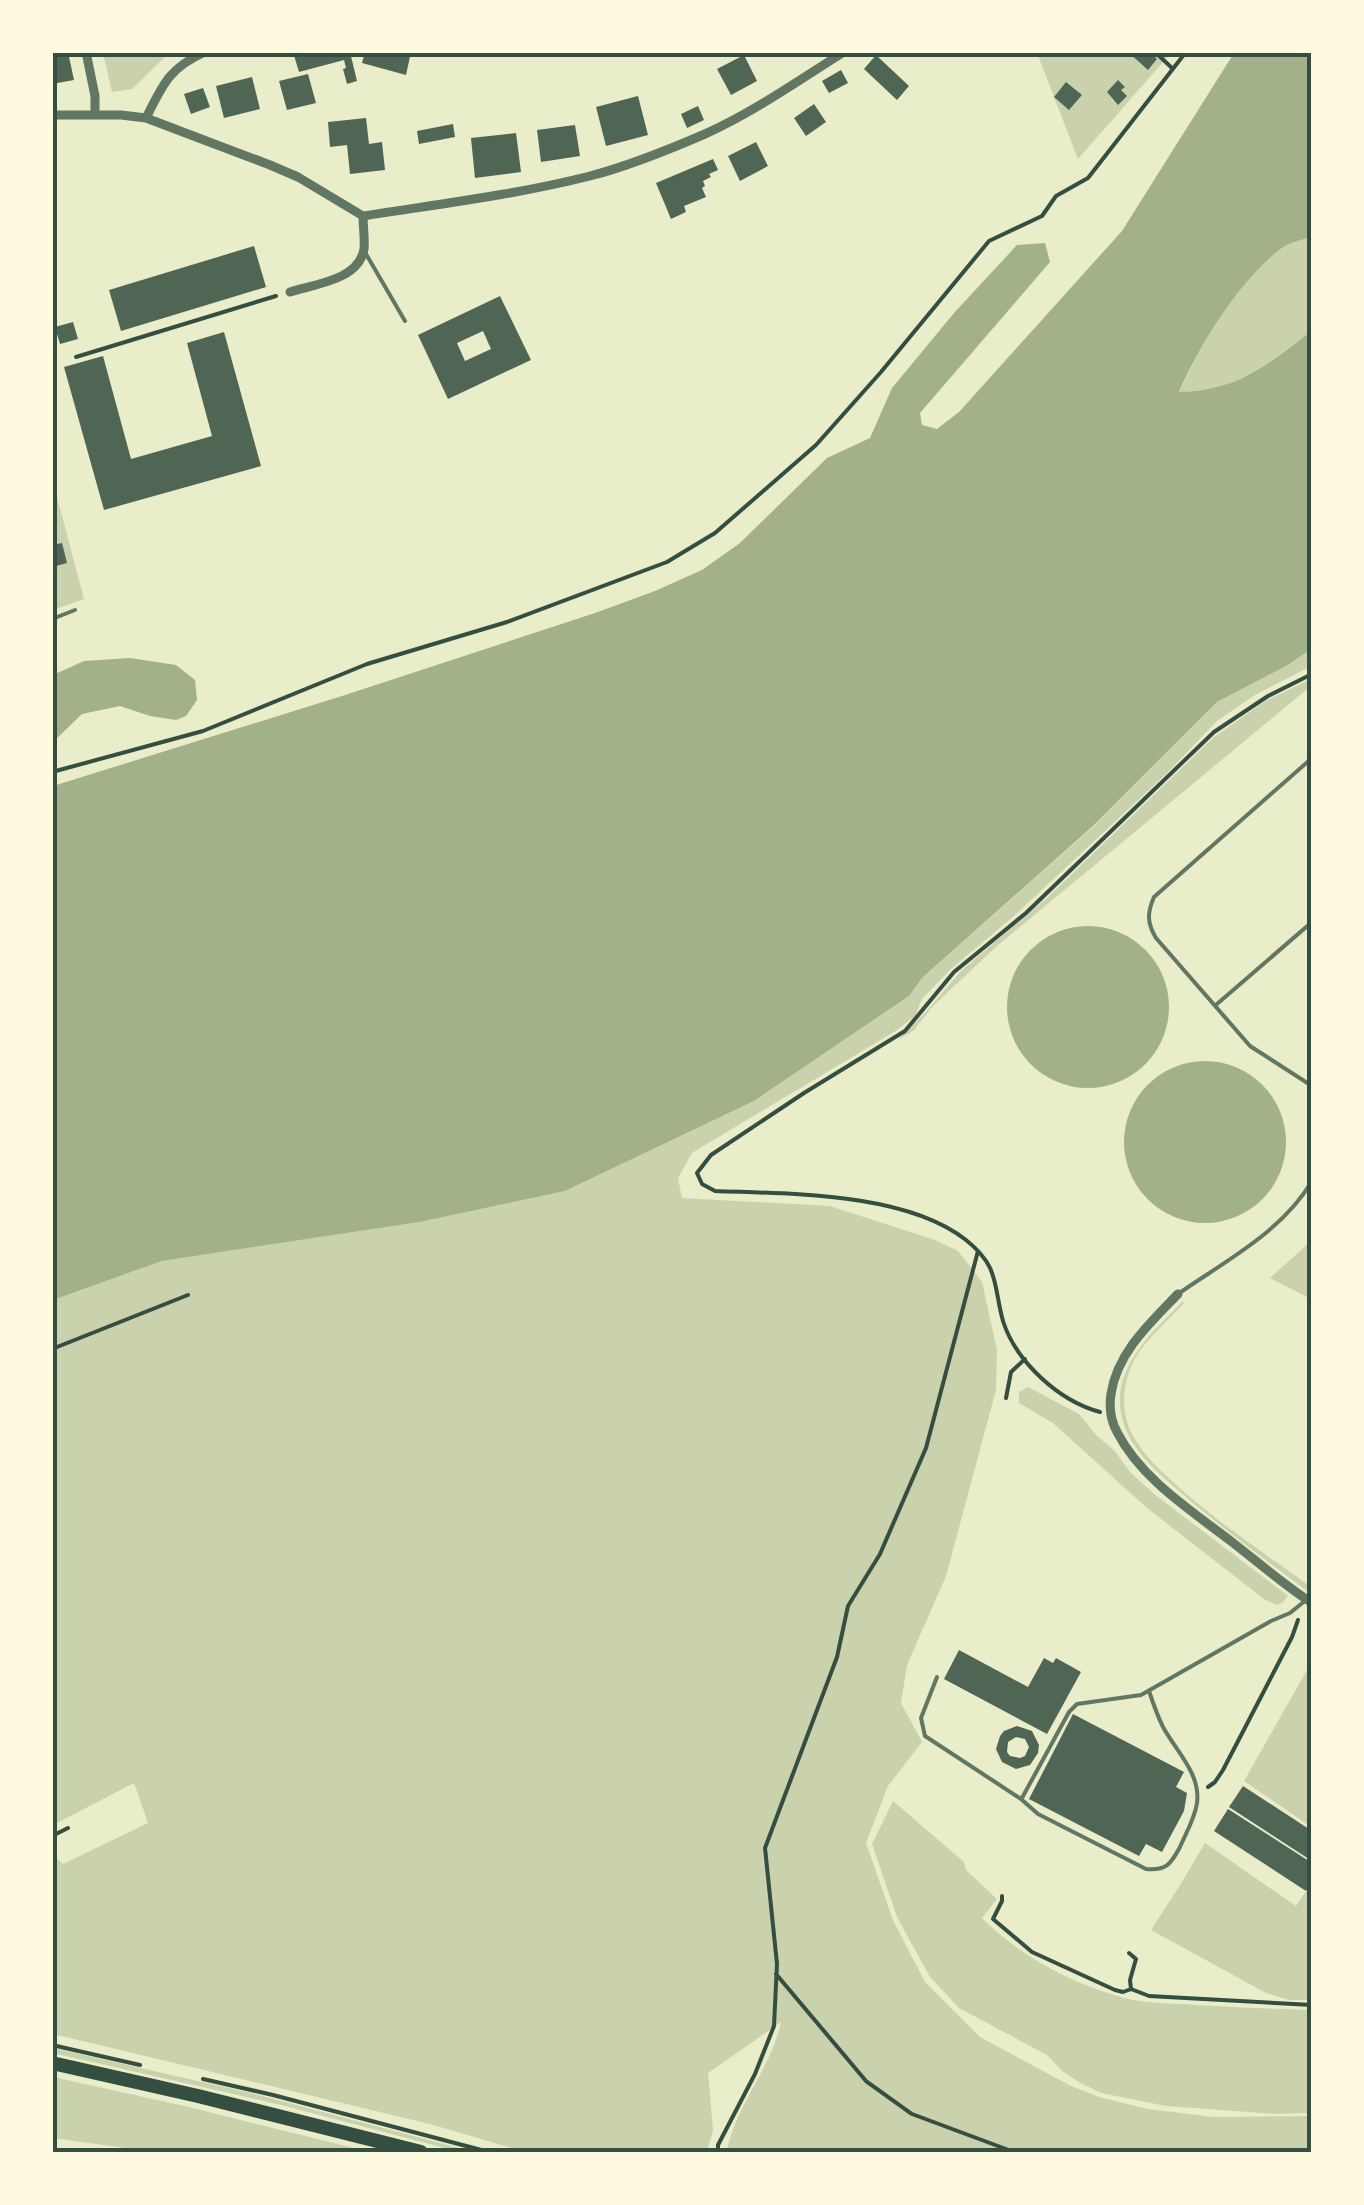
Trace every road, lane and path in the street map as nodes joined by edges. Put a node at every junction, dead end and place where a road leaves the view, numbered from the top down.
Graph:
1 (86, 52) edge
2 (206, 52) edge
3 (844, 52) edge
4 (1155, 52) edge
5 (1186, 52) edge
6 (1172, 68) junction
7 (94, 114) junction
8 (52, 115) edge
9 (146, 118) junction
10 (362, 216) junction
11 (364, 250) junction
12 (290, 292) joint
13 (405, 321) dead end
14 (76, 357) dead end
15 (74, 610) dead end
16 (52, 618) edge
17 (1312, 674) edge
18 (1312, 758) edge
19 (52, 772) edge
20 (1312, 922) edge
21 (1215, 1006) junction
22 (1312, 1086) edge
23 (1312, 1181) edge
24 (978, 1252) junction
25 (188, 1294) dead end
26 (1178, 1294) joint
27 (52, 1350) edge
28 (1025, 1359) junction
29 (1006, 1398) dead end
30 (1111, 1411) junction
31 (1306, 1603) edge
32 (937, 1677) dead end
33 (1149, 1690) junction
34 (1196, 1790) junction
35 (1021, 1799) junction
36 (68, 1828) dead end
37 (52, 1836) edge
38 (1002, 1896) dead end
39 (1129, 1953) dead end
40 (776, 1974) junction
41 (1130, 1989) junction
42 (1312, 2004) edge
43 (52, 2064) edge
44 (421, 2152) edge
45 (718, 2152) edge
46 (1014, 2152) edge

1 - 7 street
2 - 9 street
3 - 10 street
4 - 6 path
5 - 6 path
6 - 19 path
7 - 8 street
7 - 9 street
9 - 10 street
10 - 11 street
11 - 12 street
11 - 13 lane
12 - 14 path
15 - 16 lane
17 - 24 path
18 - 21 lane
20 - 21 lane
21 - 22 lane
23 - 26 lane
24 - 28 path
24 - 40 path
25 - 27 path
26 - 30 street
28 - 29 path
28 - 30 path
30 - 31 street
31 - 33 lane
31 - 34 path
32 - 35 lane
33 - 34 lane
33 - 35 lane
34 - 35 lane
36 - 37 path
38 - 41 path
39 - 41 path
40 - 45 path
40 - 46 path
41 - 42 path
43 - 44 main road

